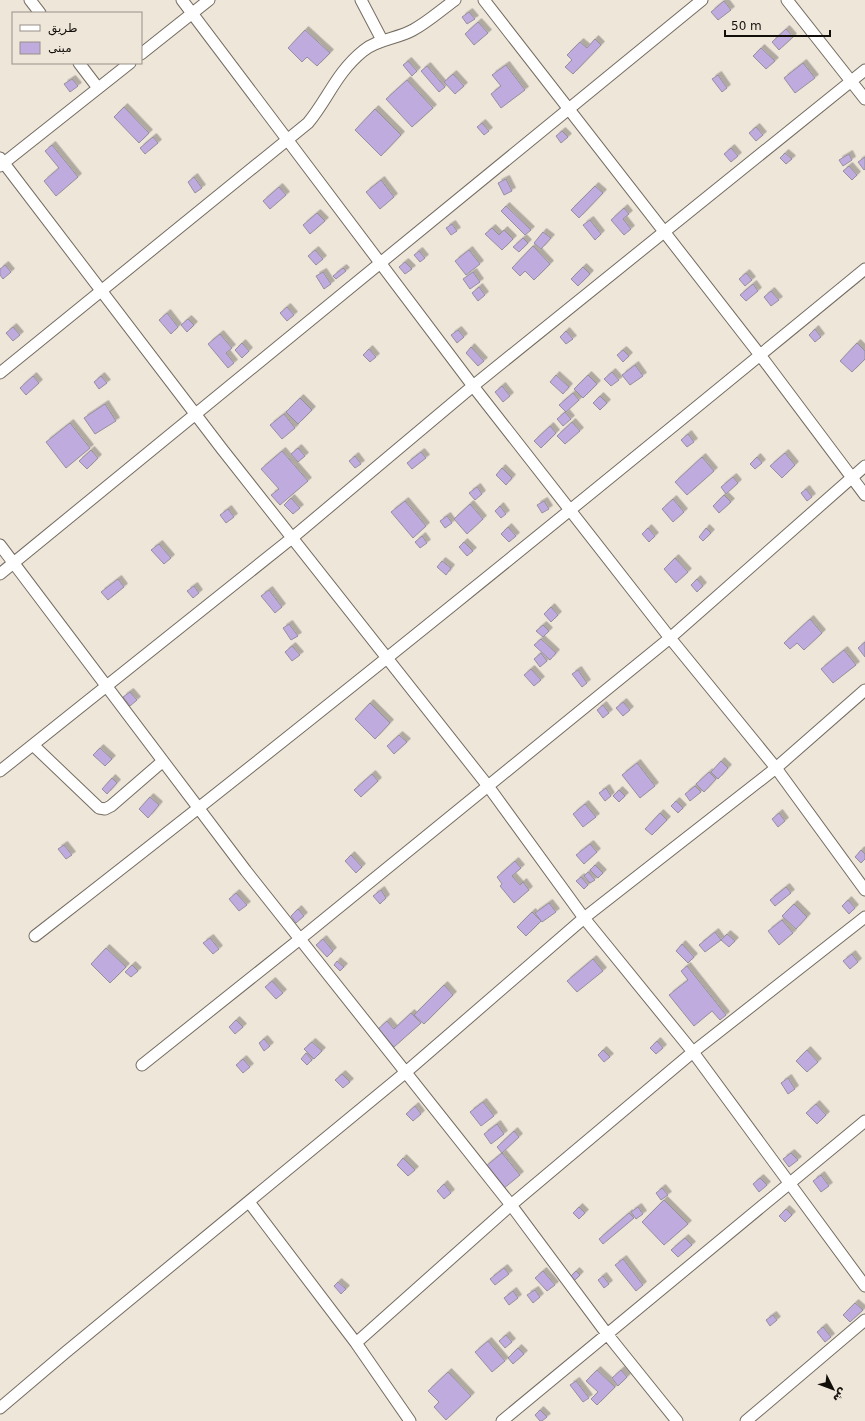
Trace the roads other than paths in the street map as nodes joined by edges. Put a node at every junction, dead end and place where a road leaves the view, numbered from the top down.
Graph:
1 (30, 0) edge
2 (182, 0) edge
3 (209, 0) edge
4 (361, 0) edge
5 (455, 0) edge
6 (484, 0) edge
7 (702, 0) edge
8 (787, 0) edge
9 (39, 12) edge
10 (192, 13) junction
11 (382, 40) junction
12 (142, 53) edge
13 (80, 64) edge
14 (129, 64) edge
15 (865, 70) edge
16 (851, 81) junction
17 (98, 88) junction
18 (865, 99) edge
19 (569, 107) junction
20 (287, 140) junction
21 (1, 162) edge
22 (666, 232) junction
23 (379, 262) junction
24 (865, 269) edge
25 (102, 290) junction
26 (760, 355) junction
27 (0, 373) edge
28 (473, 386) junction
29 (196, 413) junction
30 (865, 466) edge
31 (851, 477) junction
32 (865, 495) edge
33 (571, 510) junction
34 (292, 538) junction
35 (0, 546) edge
36 (14, 563) junction
37 (0, 574) edge
38 (670, 638) junction
39 (387, 659) junction
40 (106, 687) junction
41 (865, 690) edge
42 (33, 745) junction
43 (163, 760) junction
44 (776, 768) junction
45 (0, 771) edge
46 (488, 786) junction
47 (200, 809) junction
48 (865, 890) edge
49 (865, 917) edge
50 (584, 918) junction
51 (35, 936) dead end
52 (300, 939) junction
53 (693, 1052) junction
54 (142, 1065) dead end
55 (406, 1072) junction
56 (865, 1121) edge
57 (789, 1183) junction
58 (249, 1202) junction
59 (511, 1205) junction
60 (865, 1286) edge
61 (865, 1320) edge
62 (607, 1334) junction
63 (356, 1343) junction
64 (0, 1408) edge
65 (410, 1421) edge
66 (502, 1421) edge
67 (678, 1421) edge
68 (746, 1421) edge

1 - 9 street
2 - 10 street
3 - 10 street
4 - 11 street
5 - 11 street
6 - 19 street
7 - 19 street
8 - 16 street
10 - 12 street
10 - 20 street
11 - 20 street
13 - 17 street
14 - 17 street
15 - 16 street
16 - 18 street
16 - 22 street
17 - 21 street
19 - 22 street
19 - 23 street
20 - 23 street
20 - 25 street
21 - 25 street
22 - 26 street
22 - 28 street
23 - 28 street
23 - 29 street
24 - 26 street
25 - 27 street
25 - 29 street
26 - 31 street
26 - 33 street
28 - 33 street
28 - 34 street
29 - 34 street
29 - 36 street
30 - 31 street
31 - 32 street
31 - 38 street
33 - 38 street
33 - 39 street
34 - 39 street
34 - 40 street
35 - 36 street
36 - 37 street
36 - 40 street
38 - 44 street
38 - 46 street
39 - 46 street
39 - 47 street
40 - 42 street
40 - 43 street
41 - 44 street
42 - 43 street
42 - 45 street
43 - 47 street
44 - 48 street
44 - 50 street
46 - 50 street
46 - 52 street
47 - 51 street
47 - 52 street
49 - 53 street
50 - 53 street
50 - 55 street
52 - 54 street
52 - 55 street
53 - 57 street
53 - 59 street
55 - 58 street
55 - 59 street
56 - 57 street
57 - 60 street
57 - 62 street
58 - 63 street
58 - 64 street
59 - 62 street
59 - 63 street
61 - 68 street
62 - 66 street
62 - 67 street
63 - 65 street

